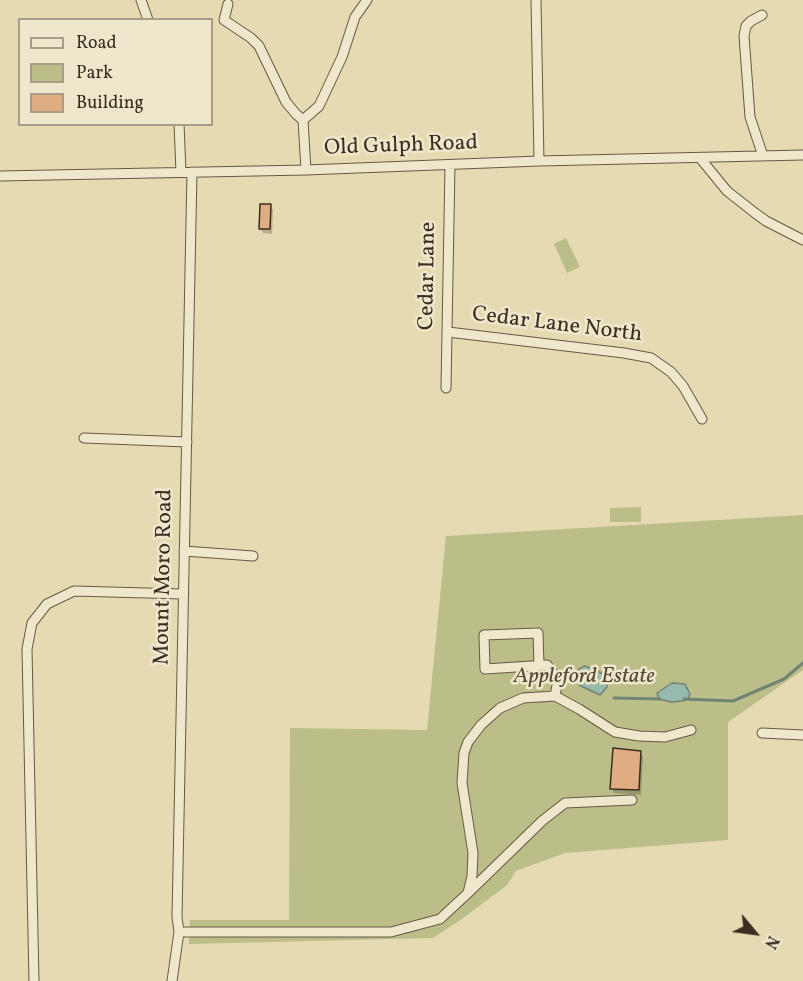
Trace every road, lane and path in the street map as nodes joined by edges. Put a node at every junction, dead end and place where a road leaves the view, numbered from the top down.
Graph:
1 (141, 0) edge
2 (367, 0) edge
3 (536, 0) edge
4 (228, 4) dead end
5 (762, 15) dead end
6 (147, 18) edge
7 (303, 120) junction
8 (179, 126) edge
9 (803, 155) edge
10 (764, 156) junction
11 (700, 158) junction
12 (539, 161) junction
13 (450, 165) junction
14 (306, 170) junction
15 (181, 172) junction
16 (192, 172) junction
17 (0, 176) edge
18 (803, 240) edge
19 (448, 332) junction
20 (446, 388) dead end
21 (702, 419) dead end
22 (84, 438) dead end
23 (187, 441) junction
24 (184, 550) junction
25 (253, 556) dead end
26 (183, 594) junction
27 (539, 665) junction
28 (555, 696) junction
29 (691, 730) dead end
30 (762, 733) dead end
31 (803, 735) edge
32 (632, 800) dead end
33 (468, 893) junction
34 (179, 932) junction
35 (34, 981) edge
36 (172, 981) edge

1 - 6 street
2 - 7 street
3 - 12 street
4 - 7 street
5 - 10 street
7 - 14 street
8 - 15 street
9 - 10 street, Old Gulph Road
10 - 11 street, Old Gulph Road
11 - 12 street, Old Gulph Road
11 - 18 street
12 - 13 street, Old Gulph Road
13 - 14 street, Old Gulph Road
13 - 19 street, Cedar Lane
14 - 16 street, Old Gulph Road
15 - 16 street, Old Gulph Road
15 - 17 street, Old Gulph Road
16 - 23 street, Mount Moro Road
19 - 20 street, Cedar Lane
19 - 21 street, Cedar Lane North
22 - 23 street
23 - 24 street, Mount Moro Road
24 - 25 street
24 - 26 street, Mount Moro Road
26 - 34 street, Mount Moro Road
26 - 35 street
27 - 27 street
27 - 28 street
28 - 29 street
28 - 33 street
30 - 31 street
32 - 33 street
33 - 34 street
34 - 36 street, Mount Moro Road

